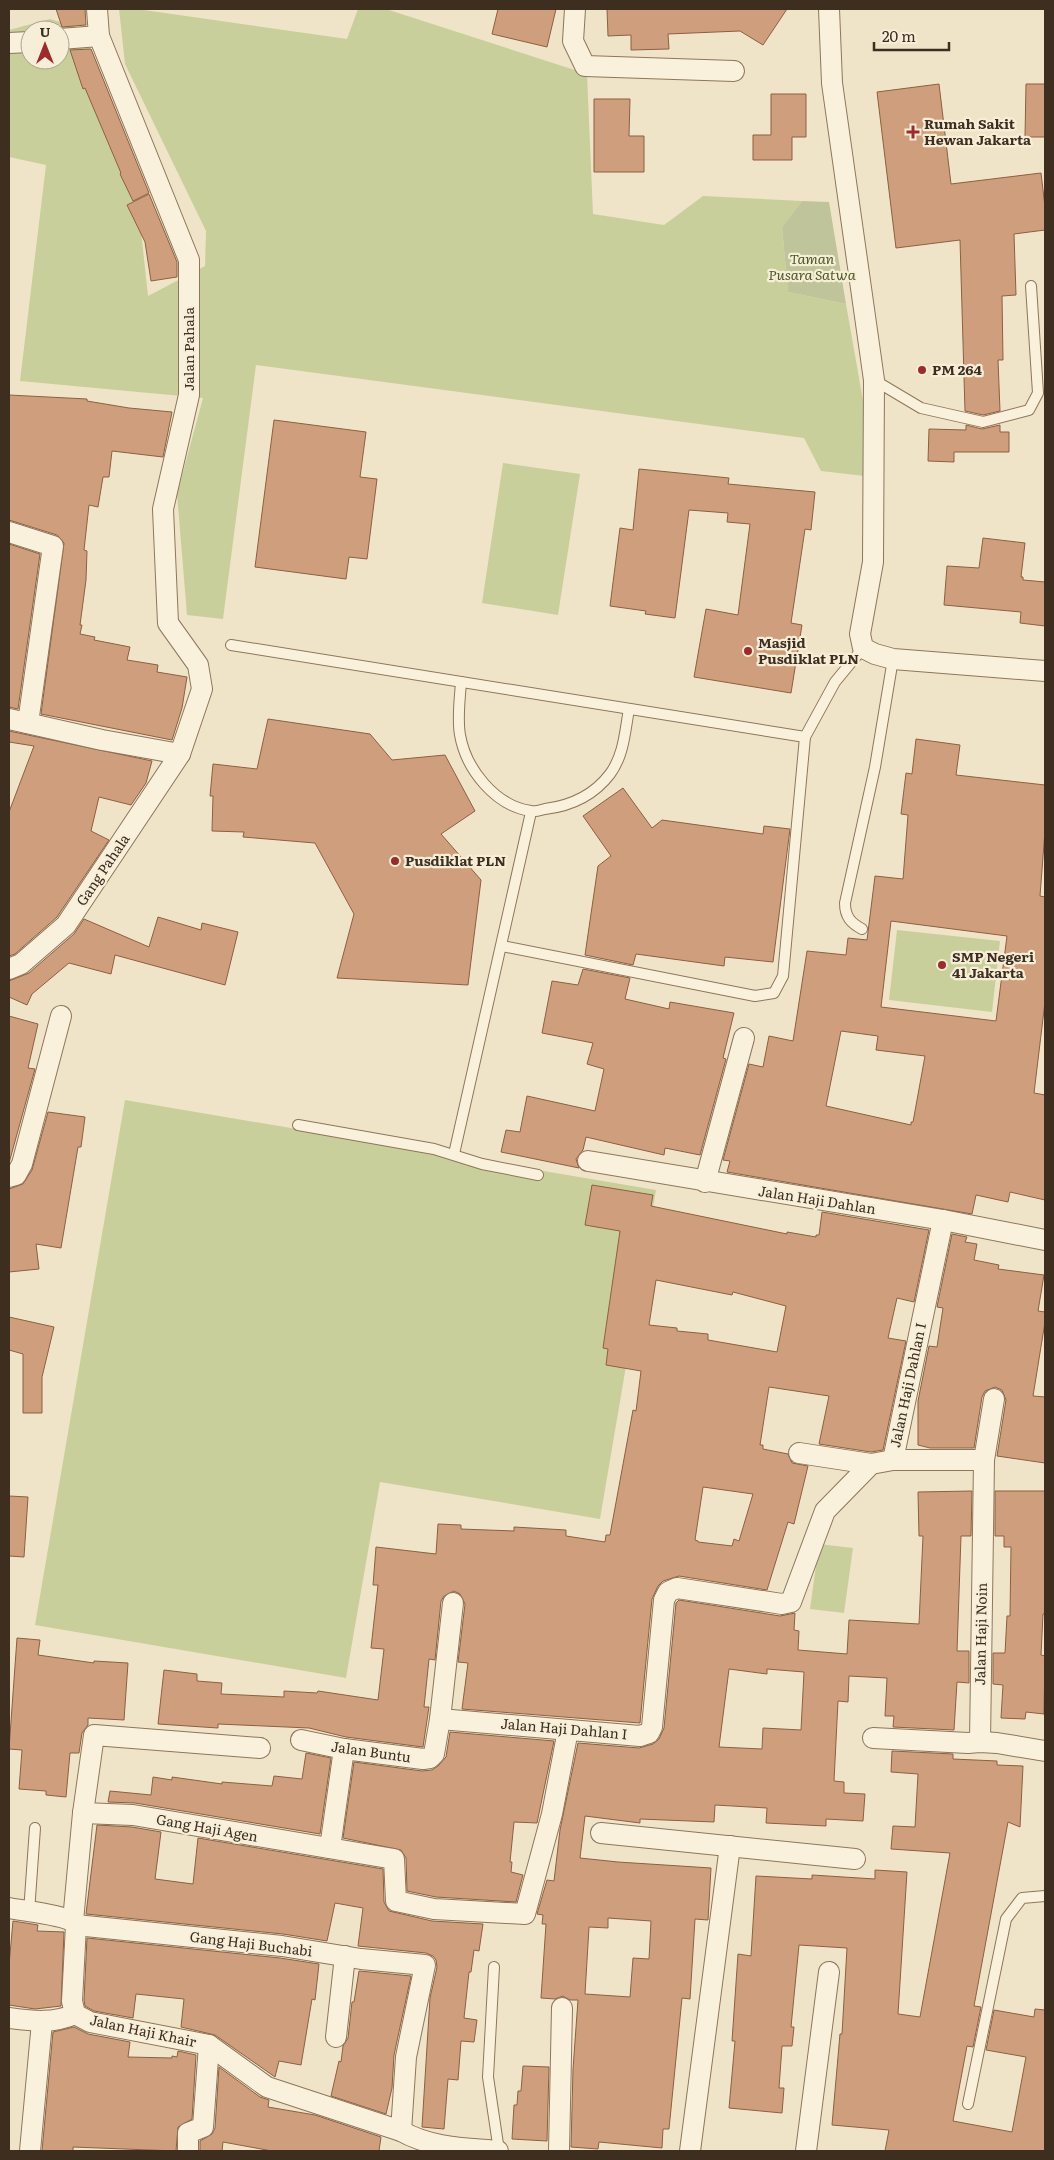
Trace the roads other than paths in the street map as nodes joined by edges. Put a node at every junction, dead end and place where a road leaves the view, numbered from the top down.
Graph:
1 (97, 9) edge
2 (575, 9) edge
3 (828, 9) edge
4 (99, 36) junction
5 (70, 38) edge
6 (734, 71) dead end
7 (1031, 286) dead end
8 (874, 380) junction
9 (9, 532) edge
10 (231, 645) dead end
11 (863, 648) junction
12 (893, 658) junction
13 (1045, 671) edge
14 (460, 682) junction
15 (629, 709) junction
16 (9, 719) edge
17 (28, 723) junction
18 (805, 737) junction
19 (180, 754) junction
20 (531, 812) junction
21 (862, 929) dead end
22 (502, 946) junction
23 (9, 969) edge
24 (61, 1016) dead end
25 (744, 1038) dead end
26 (298, 1125) dead end
27 (454, 1154) junction
28 (588, 1162) dead end
29 (538, 1175) dead end
30 (9, 1177) edge
31 (705, 1182) junction
32 (943, 1220) junction
33 (1045, 1240) edge
34 (994, 1398) dead end
35 (798, 1453) dead end
36 (893, 1460) junction
37 (984, 1460) junction
38 (871, 1464) junction
39 (453, 1603) dead end
40 (440, 1718) junction
41 (568, 1730) junction
42 (873, 1738) dead end
43 (301, 1740) dead end
44 (980, 1742) junction
45 (260, 1748) dead end
46 (344, 1749) junction
47 (1045, 1752) edge
48 (83, 1813) junction
49 (34, 1828) dead end
50 (602, 1833) dead end
51 (730, 1846) junction
52 (330, 1848) junction
53 (855, 1859) dead end
54 (1045, 1896) edge
55 (9, 1908) edge
56 (29, 1912) junction
57 (75, 1923) junction
58 (345, 1956) junction
59 (494, 1967) dead end
60 (829, 1972) dead end
61 (562, 2008) dead end
62 (75, 2014) junction
63 (9, 2018) edge
64 (42, 2022) junction
65 (336, 2037) dead end
66 (209, 2045) junction
67 (968, 2104) dead end
68 (409, 2140) edge
69 (30, 2151) edge
70 (188, 2151) edge
71 (499, 2151) edge
72 (559, 2151) edge
73 (690, 2151) edge
74 (806, 2151) edge

1 - 4 street, Jalan Pahala
2 - 6 street
3 - 8 street
4 - 5 street
4 - 19 street, Jalan Pahala
7 - 8 lane
8 - 11 street
9 - 17 street
10 - 14 lane
11 - 12 street
11 - 18 lane
12 - 13 street
12 - 21 lane
14 - 15 lane
14 - 20 lane
15 - 18 lane
15 - 20 lane
16 - 17 street
17 - 19 street
18 - 22 lane
19 - 23 street, Gang Pahala
20 - 22 lane
22 - 27 lane
24 - 30 street
25 - 31 street
26 - 27 lane
27 - 29 lane
28 - 31 street, Jalan Haji Dahlan
31 - 32 street, Jalan Haji Dahlan
32 - 33 street, Jalan Haji Dahlan
32 - 36 street, Jalan Haji Dahlan I
34 - 37 street, Jalan Haji Noin
35 - 38 street
36 - 37 street
36 - 38 street, Jalan Haji Dahlan I
37 - 44 street, Jalan Haji Noin
38 - 41 street, Jalan Haji Dahlan I
39 - 40 street
40 - 41 street, Jalan Haji Dahlan I
40 - 46 street, Jalan Buntu
41 - 52 street, Gang Haji Agen
42 - 44 street
43 - 46 street, Jalan Buntu
44 - 47 street
45 - 48 street
46 - 52 street
48 - 52 street, Gang Haji Agen
48 - 57 street
49 - 56 lane
50 - 51 street
51 - 53 street
51 - 73 street
54 - 67 lane
55 - 56 street
56 - 57 street
57 - 58 street, Gang Haji Buchabi
57 - 62 street, Jalan Haji Khair
58 - 65 street
58 - 68 street, Gang Haji Buchabi
59 - 71 lane
60 - 74 street
61 - 72 street
62 - 64 street
62 - 66 street, Jalan Haji Khair
63 - 64 street
64 - 69 street
66 - 68 street, Jalan Haji Khair
66 - 70 street
68 - 71 street, Jalan Haji Khair

